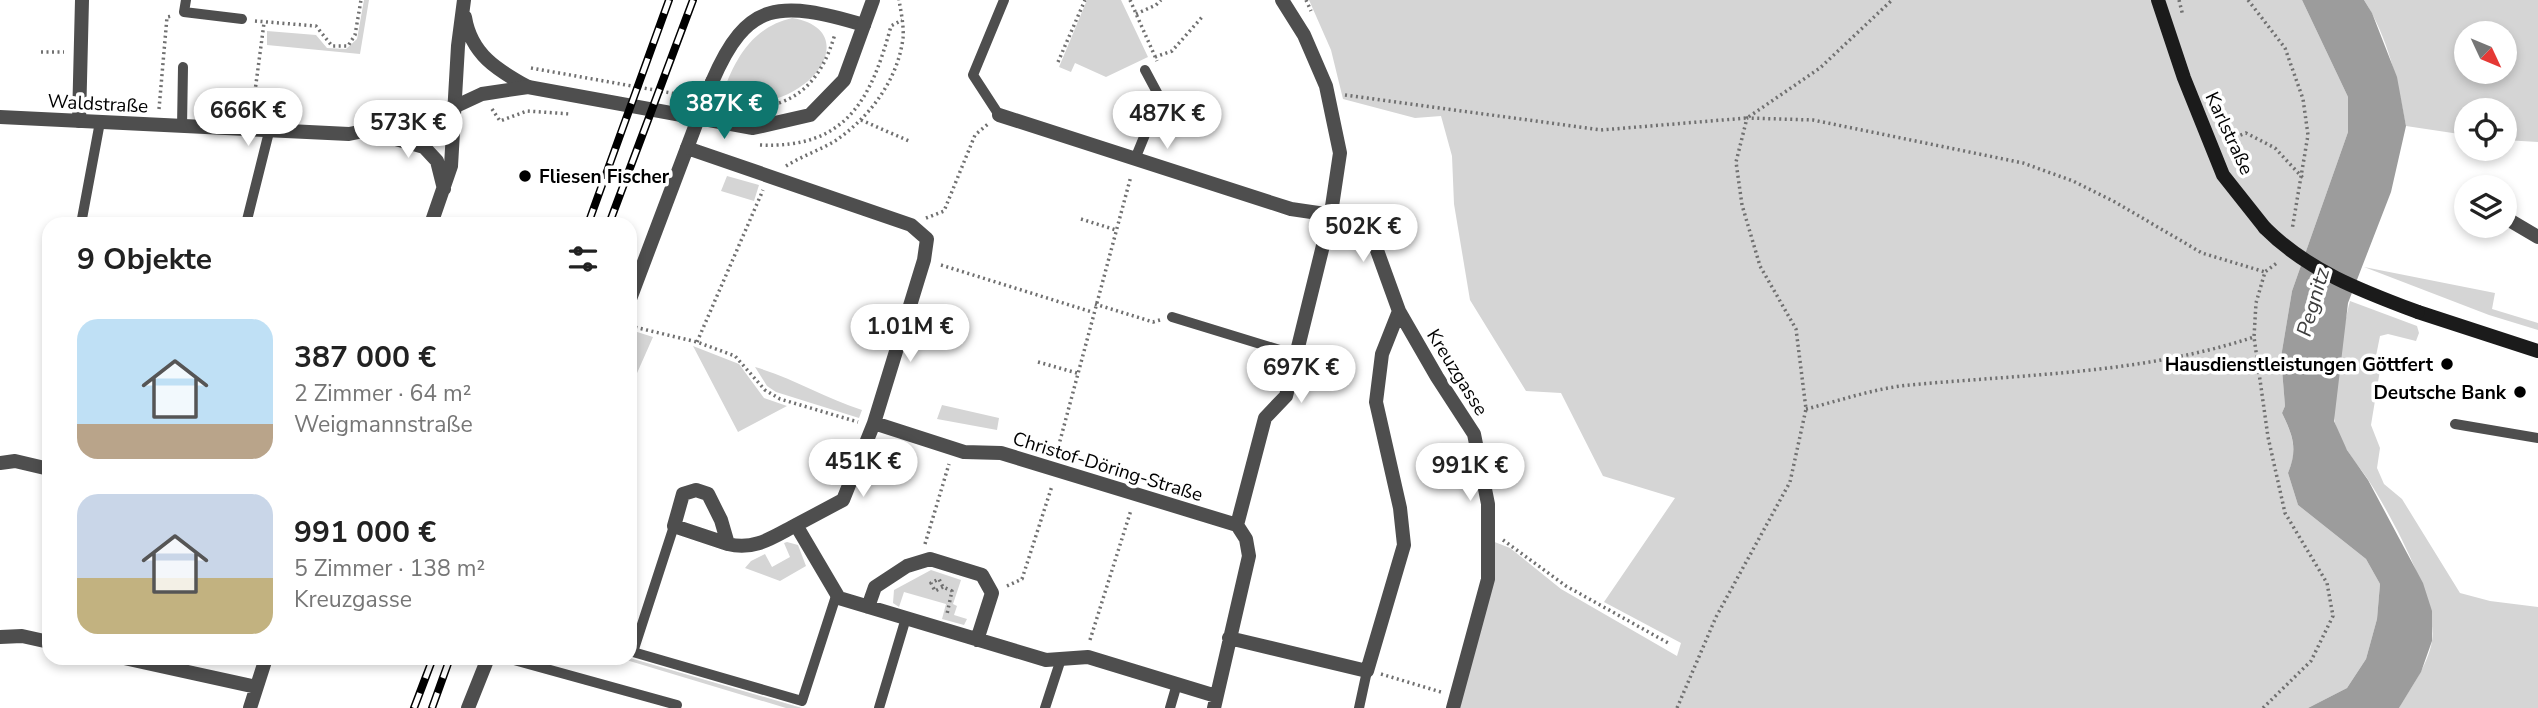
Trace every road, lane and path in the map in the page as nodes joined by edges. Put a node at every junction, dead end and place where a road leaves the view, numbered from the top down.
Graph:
1 (82, 0) edge
2 (186, 0) edge
3 (361, 0) edge
4 (873, 0) edge
5 (900, 0) edge
6 (1004, 0) edge
7 (1085, 0) edge
8 (1161, 0) edge
9 (1282, 0) edge
10 (1892, 0) edge
11 (2158, 0) edge
12 (2248, 0) edge
13 (463, 2) edge
14 (184, 12) junction
15 (1136, 14) dead end
16 (1203, 16) dead end
17 (840, 17) junction
18 (242, 19) joint
19 (264, 23) junction
20 (864, 25) junction
21 (80, 51) junction
22 (41, 52) dead end
23 (1155, 57) dead end
24 (1058, 62) dead end
25 (183, 66) dead end
26 (522, 66) dead end
27 (1145, 70) dead end
28 (528, 87) junction
29 (1327, 93) junction
30 (695, 97) dead end
31 (709, 100) dead end
32 (454, 107) junction
33 (159, 110) dead end
34 (999, 115) junction
35 (0, 117) edge
36 (1747, 118) junction
37 (861, 120) junction
38 (79, 121) junction
39 (100, 122) junction
40 (182, 127) junction
41 (250, 130) junction
42 (269, 132) junction
43 (371, 132) junction
44 (2246, 133) dead end
45 (909, 141) dead end
46 (687, 148) junction
47 (1133, 165) junction
48 (769, 176) junction
49 (2303, 178) junction
50 (444, 192) junction
51 (1331, 213) junction
52 (82, 217) edge
53 (248, 217) edge
54 (434, 217) edge
55 (1081, 219) dead end
56 (911, 225) junction
57 (2517, 225) edge
58 (1116, 230) junction
59 (2291, 236) dead end
60 (2538, 237) edge
61 (924, 260) junction
62 (637, 280) edge
63 (1095, 304) junction
64 (1399, 311) junction
65 (1093, 312) junction
66 (1172, 317) joint
67 (637, 328) edge
68 (2254, 337) junction
69 (697, 342) junction
70 (2538, 351) edge
71 (1296, 355) junction
72 (1038, 362) dead end
73 (1077, 373) junction
74 (1806, 409) junction
75 (859, 422) dead end
76 (874, 423) junction
77 (2455, 424) dead end
78 (2538, 438) edge
79 (954, 449) junction
80 (0, 463) edge
81 (42, 467) edge
82 (1055, 472) junction
83 (1136, 495) junction
84 (796, 525) junction
85 (1237, 525) junction
86 (674, 526) junction
87 (1488, 528) junction
88 (728, 544) junction
89 (919, 562) junction
90 (943, 587) dead end
91 (992, 593) junction
92 (836, 596) junction
93 (868, 607) junction
94 (906, 618) junction
95 (943, 629) junction
96 (0, 637) edge
97 (1229, 638) junction
98 (977, 639) junction
99 (42, 640) edge
100 (637, 640) edge
101 (1670, 645) dead end
102 (637, 653) edge
103 (1085, 657) junction
104 (1060, 659) junction
105 (156, 665) edge
106 (264, 665) edge
107 (485, 665) edge
108 (532, 665) edge
109 (1367, 671) junction
110 (1177, 684) junction
111 (256, 687) junction
112 (1436, 690) dead end
113 (1215, 702) edge
114 (677, 705) dead end
115 (250, 708) edge
116 (468, 708) edge
117 (879, 708) edge
118 (1045, 708) edge
119 (1170, 708) edge
120 (1359, 708) edge
121 (1453, 708) edge
122 (1678, 708) edge
123 (2263, 708) edge

1 - 21 street
2 - 14 lane
3 - 19 path
4 - 20 street
5 - 37 path
6 - 34 lane
7 - 24 path
8 - 15 path
9 - 29 street
10 - 36 path
11 - 70 main road, Karlstraße, bridge
12 - 49 path
13 - 28 street
13 - 32 street
14 - 18 lane
14 - 33 path
16 - 23 path
17 - 20 street
17 - 31 path
17 - 46 street, bridge
18 - 19 path
19 - 41 path
20 - 28 street
21 - 22 path
21 - 38 street
25 - 40 lane
26 - 30 path
27 - 47 lane
28 - 32 street, Waldstraße
29 - 36 path
29 - 51 street
32 - 43 street, Waldstraße
32 - 50 street
34 - 47 street
34 - 56 path
35 - 38 street, Waldstraße
36 - 68 path
36 - 74 path
37 - 45 path
37 - 48 path
38 - 39 street, Waldstraße
39 - 40 street, Waldstraße
39 - 52 lane
40 - 41 street, Waldstraße
41 - 42 street, Waldstraße
42 - 43 street, Waldstraße
42 - 53 lane
43 - 50 street
44 - 49 path
46 - 48 street
46 - 62 street
47 - 51 street
47 - 58 path
48 - 56 street
48 - 69 path
49 - 59 path
50 - 54 street
51 - 64 street, Kreuzgasse
51 - 71 street
55 - 58 path
56 - 61 street
57 - 60 street
58 - 63 path
61 - 65 path
61 - 76 street
63 - 65 path
63 - 66 path
64 - 87 street, Kreuzgasse
64 - 109 street
65 - 73 path
66 - 71 lane
67 - 69 path
68 - 74 path
68 - 123 path
69 - 75 path
71 - 85 street
72 - 73 path
73 - 82 path
74 - 122 path
76 - 79 street, Christof-Döring-Straße
76 - 84 street
77 - 78 lane
79 - 82 street, Christof-Döring-Straße
79 - 89 path
80 - 81 street
82 - 83 street, Christof-Döring-Straße
82 - 91 path
83 - 85 street, Christof-Döring-Straße
83 - 103 path
84 - 88 street
84 - 92 street
85 - 97 street
86 - 88 street
86 - 88 street
86 - 100 lane
87 - 101 path
87 - 121 street, Kreuzgasse
89 - 91 street
89 - 93 street
90 - 95 path
91 - 98 street
92 - 93 street
92 - 102 lane
93 - 94 street
94 - 95 street
94 - 117 lane
95 - 98 street
96 - 99 street
97 - 109 street
97 - 113 street
98 - 104 street
103 - 104 street
103 - 110 street
104 - 118 lane
105 - 111 street
106 - 111 street
107 - 116 street
108 - 114 lane
109 - 112 path
109 - 120 lane
110 - 113 street
110 - 119 lane
111 - 115 street

